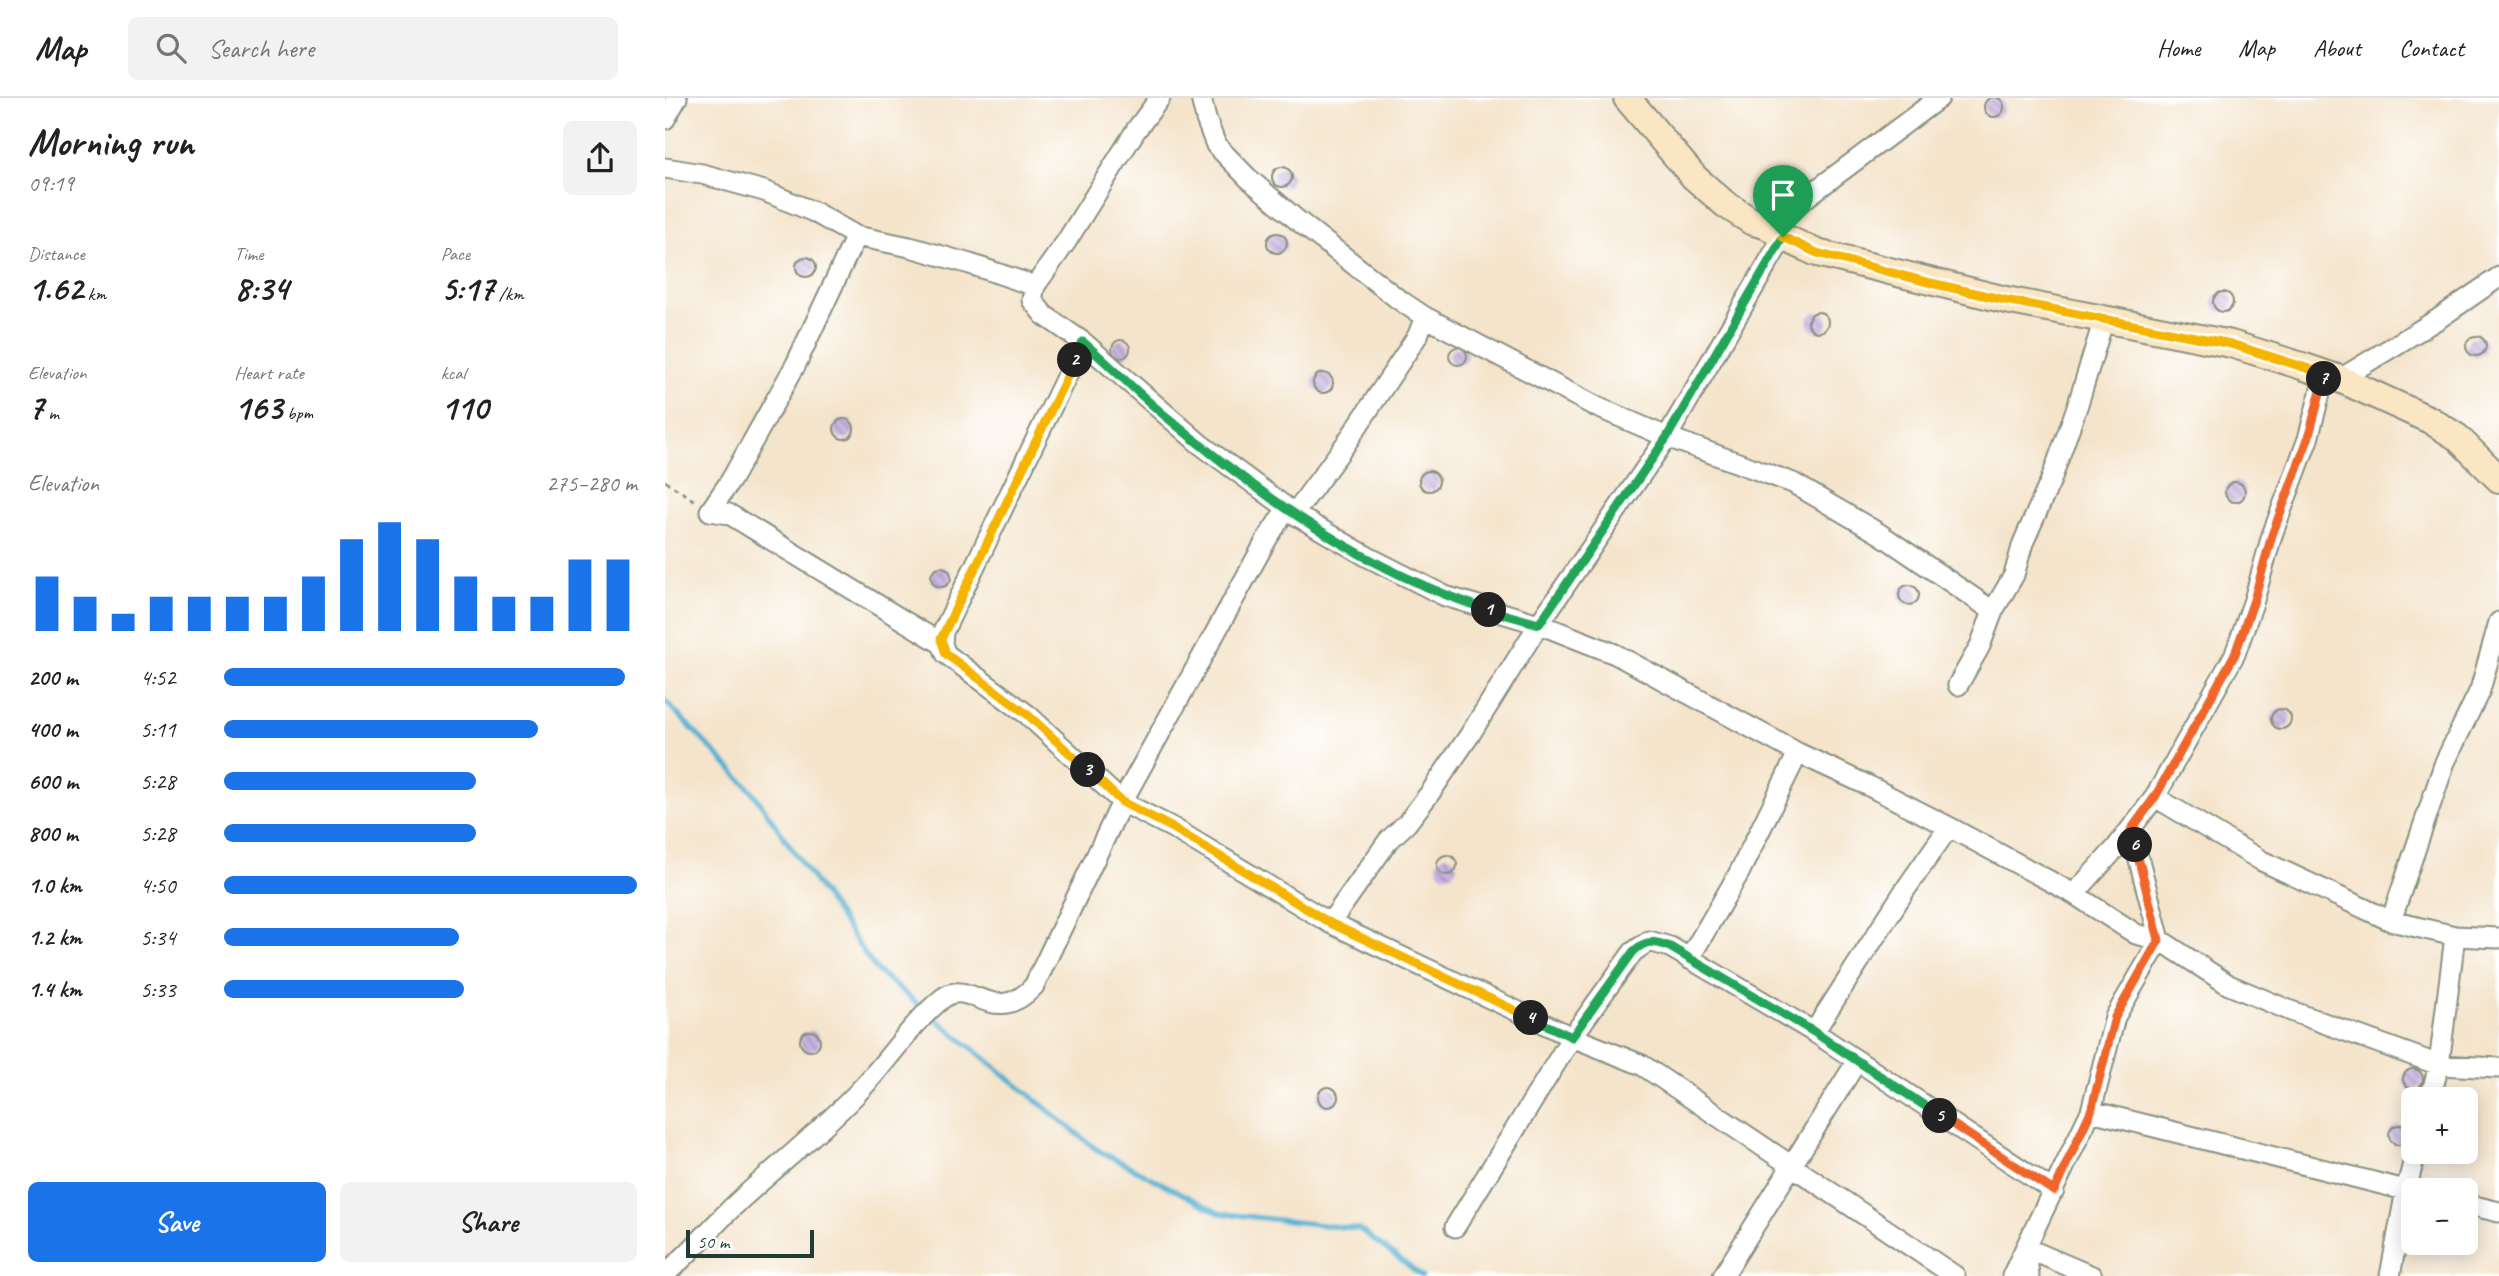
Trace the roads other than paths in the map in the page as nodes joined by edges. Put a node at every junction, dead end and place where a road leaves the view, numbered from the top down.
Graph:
1 (677, 98) edge
2 (1160, 98) edge
3 (1201, 98) edge
4 (1627, 98) edge
5 (1939, 98) edge
6 (665, 119) edge
7 (665, 167) edge
8 (1775, 232) junction
9 (856, 236) junction
10 (2499, 277) edge
11 (1035, 286) junction
12 (1425, 317) junction
13 (2103, 319) junction
14 (1083, 342) junction
15 (2332, 377) junction
16 (1667, 437) junction
17 (2499, 479) edge
18 (1290, 511) junction
19 (1993, 611) junction
20 (2499, 622) edge
21 (1539, 624) junction
22 (942, 645) junction
23 (1958, 685) dead end
24 (1798, 753) junction
25 (2155, 797) junction
26 (1122, 802) junction
27 (1949, 827) junction
28 (2131, 830) junction
29 (2074, 894) junction
30 (2391, 921) junction
31 (1330, 923) junction
32 (2455, 936) junction
33 (2499, 938) edge
34 (2159, 940) junction
35 (1689, 959) junction
36 (1814, 1032) junction
37 (1572, 1037) junction
38 (1857, 1061) junction
39 (2438, 1065) junction
40 (2499, 1068) edge
41 (2433, 1087) edge
42 (2091, 1111) junction
43 (1791, 1164) junction
44 (2401, 1189) edge
45 (2054, 1191) junction
46 (2478, 1207) edge
47 (2499, 1212) edge
48 (1455, 1227) dead end
49 (2401, 1227) edge
50 (2026, 1248) junction
51 (666, 1271) edge
52 (1723, 1276) edge
53 (1955, 1276) edge
54 (2012, 1276) edge
55 (2029, 1276) edge
56 (2092, 1276) edge
57 (2390, 1276) edge

1 - 6 street
2 - 11 street
3 - 12 street
4 - 8 street
5 - 8 street
7 - 9 street
8 - 13 street
8 - 16 street
9 - 11 street
9 - 22 street
10 - 15 street
11 - 14 street
12 - 16 street
12 - 18 street
13 - 15 street
13 - 19 street
14 - 18 street
14 - 22 street
15 - 17 street
15 - 25 street
16 - 19 street
16 - 21 street
18 - 21 street
18 - 26 street
19 - 23 street
20 - 30 street
21 - 24 street
21 - 31 street
22 - 26 street
24 - 27 street
24 - 35 street
25 - 28 street
25 - 30 street
26 - 31 street
26 - 51 street
27 - 29 street
27 - 36 street
28 - 29 street
28 - 34 street
29 - 34 street
30 - 32 street
31 - 37 street
32 - 33 street
32 - 39 street
34 - 39 street
34 - 42 street
35 - 36 street
35 - 37 street
36 - 38 street
37 - 43 street
37 - 48 street
38 - 43 street
38 - 45 street
39 - 40 street
39 - 41 street
42 - 44 street
42 - 45 street
43 - 52 street
43 - 53 street
45 - 50 street
46 - 47 street
49 - 57 street
50 - 54 street
50 - 55 street
50 - 56 street

